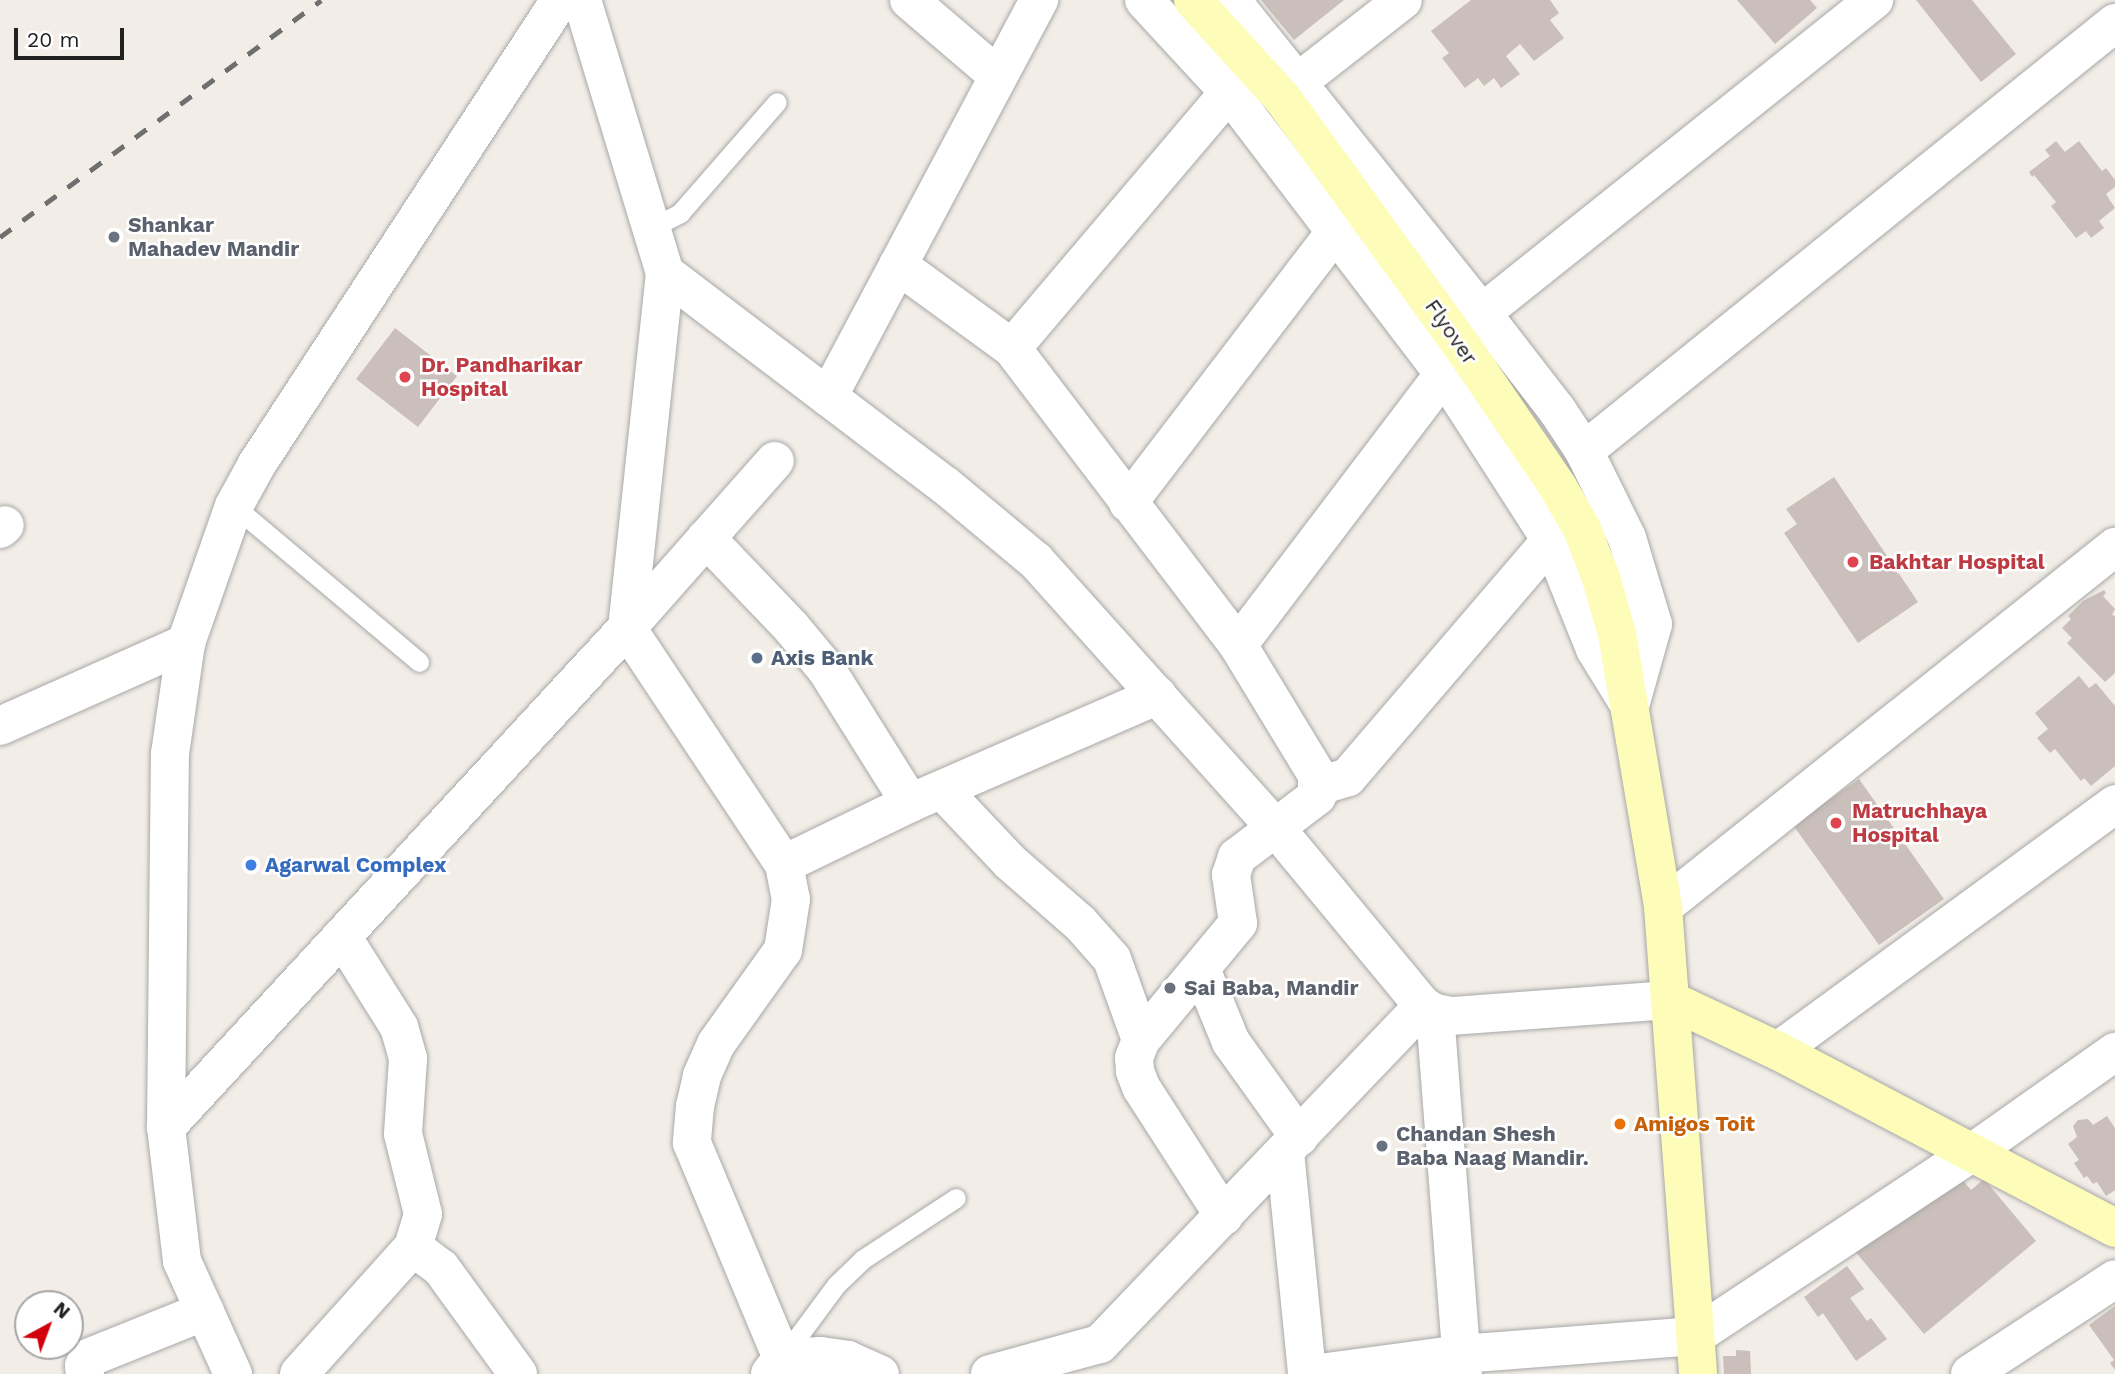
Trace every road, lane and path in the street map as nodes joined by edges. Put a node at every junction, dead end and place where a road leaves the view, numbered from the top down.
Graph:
1 (561, 0) edge
2 (582, 0) edge
3 (909, 0) edge
4 (1039, 0) edge
5 (1144, 0) edge
6 (1193, 0) edge
7 (1230, 0) edge
8 (1403, 0) edge
9 (1874, 0) edge
10 (2115, 23) edge
11 (998, 76) junction
12 (1298, 82) junction
13 (1229, 92) junction
14 (776, 102) dead end
15 (651, 228) junction
16 (1334, 234) junction
17 (898, 265) junction
18 (665, 273) junction
19 (1482, 313) junction
20 (1013, 348) junction
21 (1444, 374) junction
22 (828, 397) junction
23 (1584, 451) junction
24 (775, 461) dead end
25 (1128, 503) junction
26 (234, 506) junction
27 (706, 538) junction
28 (1551, 540) junction
29 (2115, 547) edge
30 (627, 628) junction
31 (186, 643) junction
32 (1238, 645) junction
33 (418, 662) dead end
34 (1158, 695) junction
35 (1630, 706) junction
36 (0, 726) edge
37 (1319, 786) junction
38 (926, 797) junction
39 (2115, 804) edge
40 (1275, 827) junction
41 (784, 864) junction
42 (1663, 907) junction
43 (342, 936) junction
44 (1202, 969) junction
45 (1670, 1000) junction
46 (1429, 1009) junction
47 (1142, 1040) junction
48 (1778, 1051) junction
49 (2115, 1052) edge
50 (166, 1127) junction
51 (1292, 1145) junction
52 (1973, 1152) junction
53 (956, 1198) dead end
54 (1224, 1216) junction
55 (2115, 1228) edge
56 (413, 1247) junction
57 (2115, 1279) edge
58 (205, 1311) junction
59 (1695, 1336) junction
60 (1102, 1359) edge
61 (1462, 1364) edge
62 (776, 1366) edge
63 (85, 1374) edge
64 (233, 1374) edge
65 (299, 1374) edge
66 (518, 1374) edge
67 (880, 1374) edge
68 (990, 1374) edge
69 (1310, 1374) edge
70 (1698, 1374) edge
71 (1970, 1374) edge

1 - 26 street
2 - 15 street
3 - 11 street
4 - 11 street
5 - 13 street
6 - 35 main road, Flyover
7 - 12 street
8 - 12 street
9 - 19 street
10 - 23 street
11 - 17 street
12 - 19 street
13 - 16 street
13 - 20 street
14 - 15 lane
15 - 18 street
16 - 21 street
16 - 25 street
17 - 20 street
17 - 22 street
18 - 22 street
18 - 30 street
19 - 23 street
20 - 25 street
21 - 28 street
21 - 32 street
22 - 34 street
23 - 35 street
24 - 27 street
25 - 32 street
26 - 31 street
26 - 33 lane
27 - 30 street
27 - 38 street
28 - 35 street
28 - 37 street
29 - 42 street
30 - 41 street
30 - 43 street
31 - 36 street
31 - 50 street
32 - 37 street
34 - 38 street
34 - 40 street
35 - 42 main road, Flyover
37 - 40 street
38 - 41 street
38 - 47 street
39 - 48 street
40 - 44 street
40 - 46 street
41 - 62 street
42 - 45 main road, Flyover
43 - 50 street
43 - 56 street
44 - 47 street
44 - 51 street
45 - 46 street
45 - 48 main road
45 - 59 main road, Flyover
46 - 51 street
46 - 61 street
47 - 54 street
48 - 52 main road
49 - 52 street
50 - 58 street
51 - 54 street
51 - 69 street
52 - 55 main road
52 - 59 street
53 - 62 lane
54 - 60 street
56 - 65 street
56 - 66 street
57 - 71 street
58 - 63 street
58 - 64 street
59 - 61 street
59 - 70 main road, Flyover
60 - 68 street
61 - 69 street
62 - 67 street

